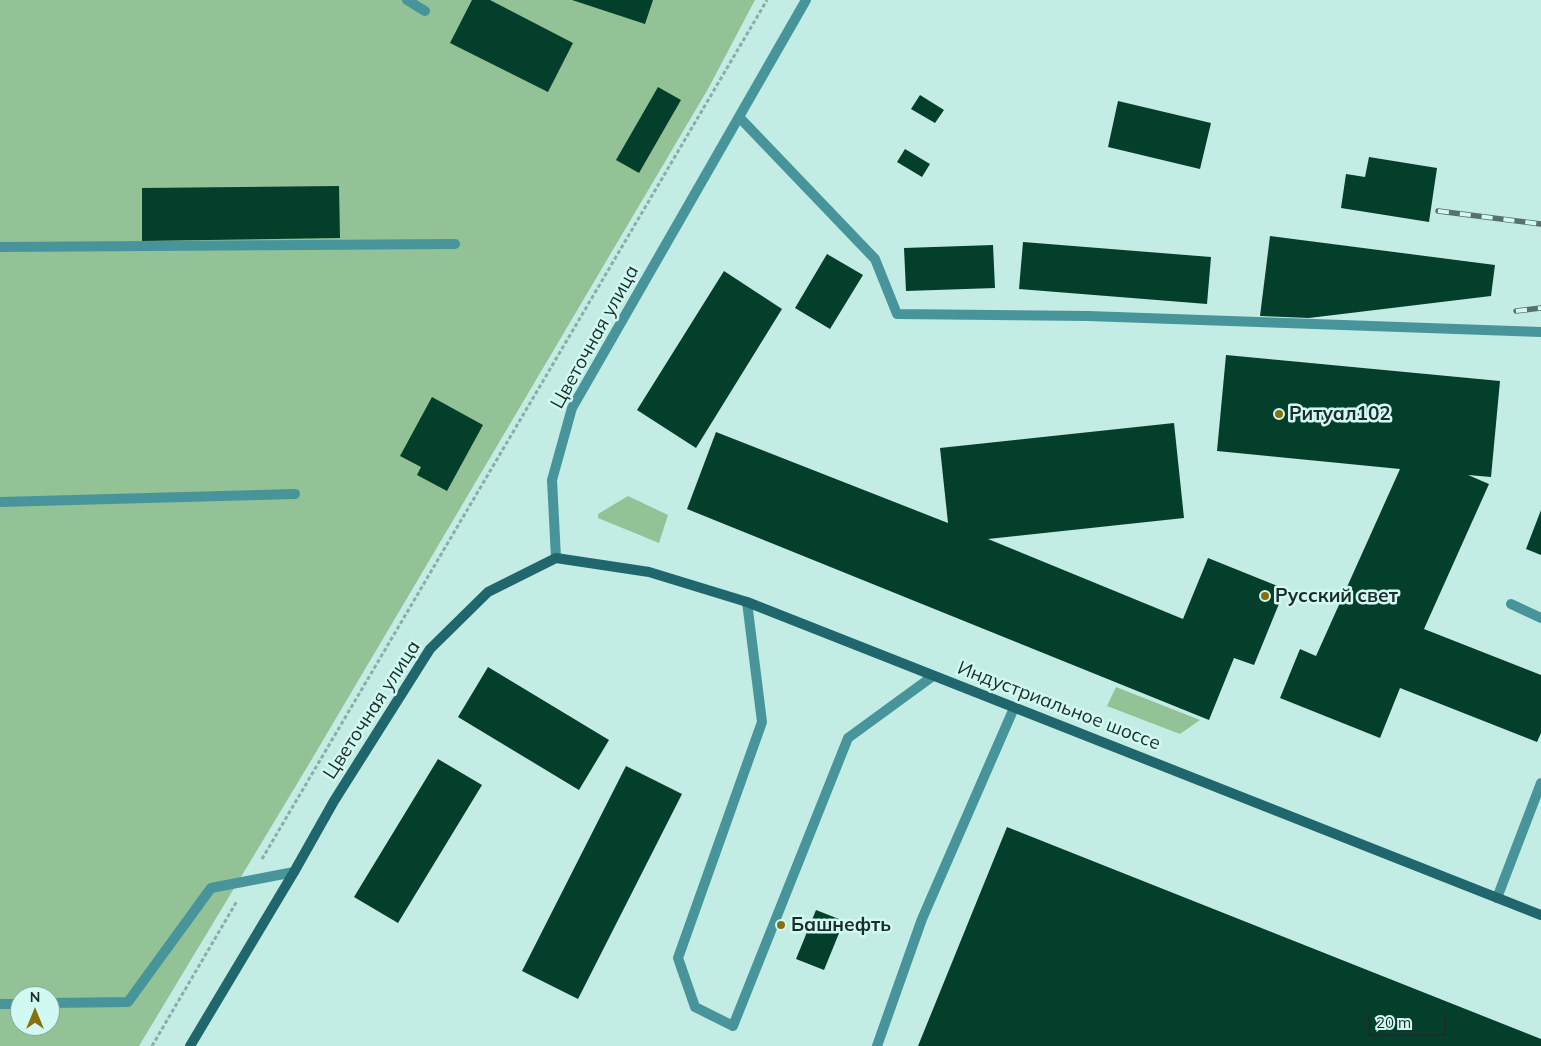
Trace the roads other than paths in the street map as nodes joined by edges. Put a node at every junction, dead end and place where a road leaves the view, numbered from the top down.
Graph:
1 (407, 0) edge
2 (806, 0) edge
3 (424, 11) dead end
4 (739, 117) junction
5 (455, 244) dead end
6 (0, 247) edge
7 (1541, 332) edge
8 (296, 494) dead end
9 (0, 502) edge
10 (556, 558) junction
11 (747, 602) junction
12 (1511, 604) dead end
13 (1541, 618) edge
14 (933, 676) junction
15 (1014, 708) junction
16 (1541, 783) edge
17 (294, 872) junction
18 (1497, 898) junction
19 (1541, 915) edge
20 (60, 1003) edge
21 (190, 1046) edge
22 (877, 1046) edge

1 - 3 street
2 - 4 street, Цветочная улица
4 - 7 street
4 - 10 street, Цветочная улица
5 - 6 street
8 - 9 street
10 - 11 street, Индустриальное шоссе
10 - 17 street, Цветочная улица
11 - 14 street, Индустриальное шоссе
11 - 14 street
12 - 13 street
14 - 15 street, Индустриальное шоссе
15 - 18 street, Индустриальное шоссе
15 - 22 street
16 - 18 street
17 - 20 street
17 - 21 street, Цветочная улица
18 - 19 street, Индустриальное шоссе

